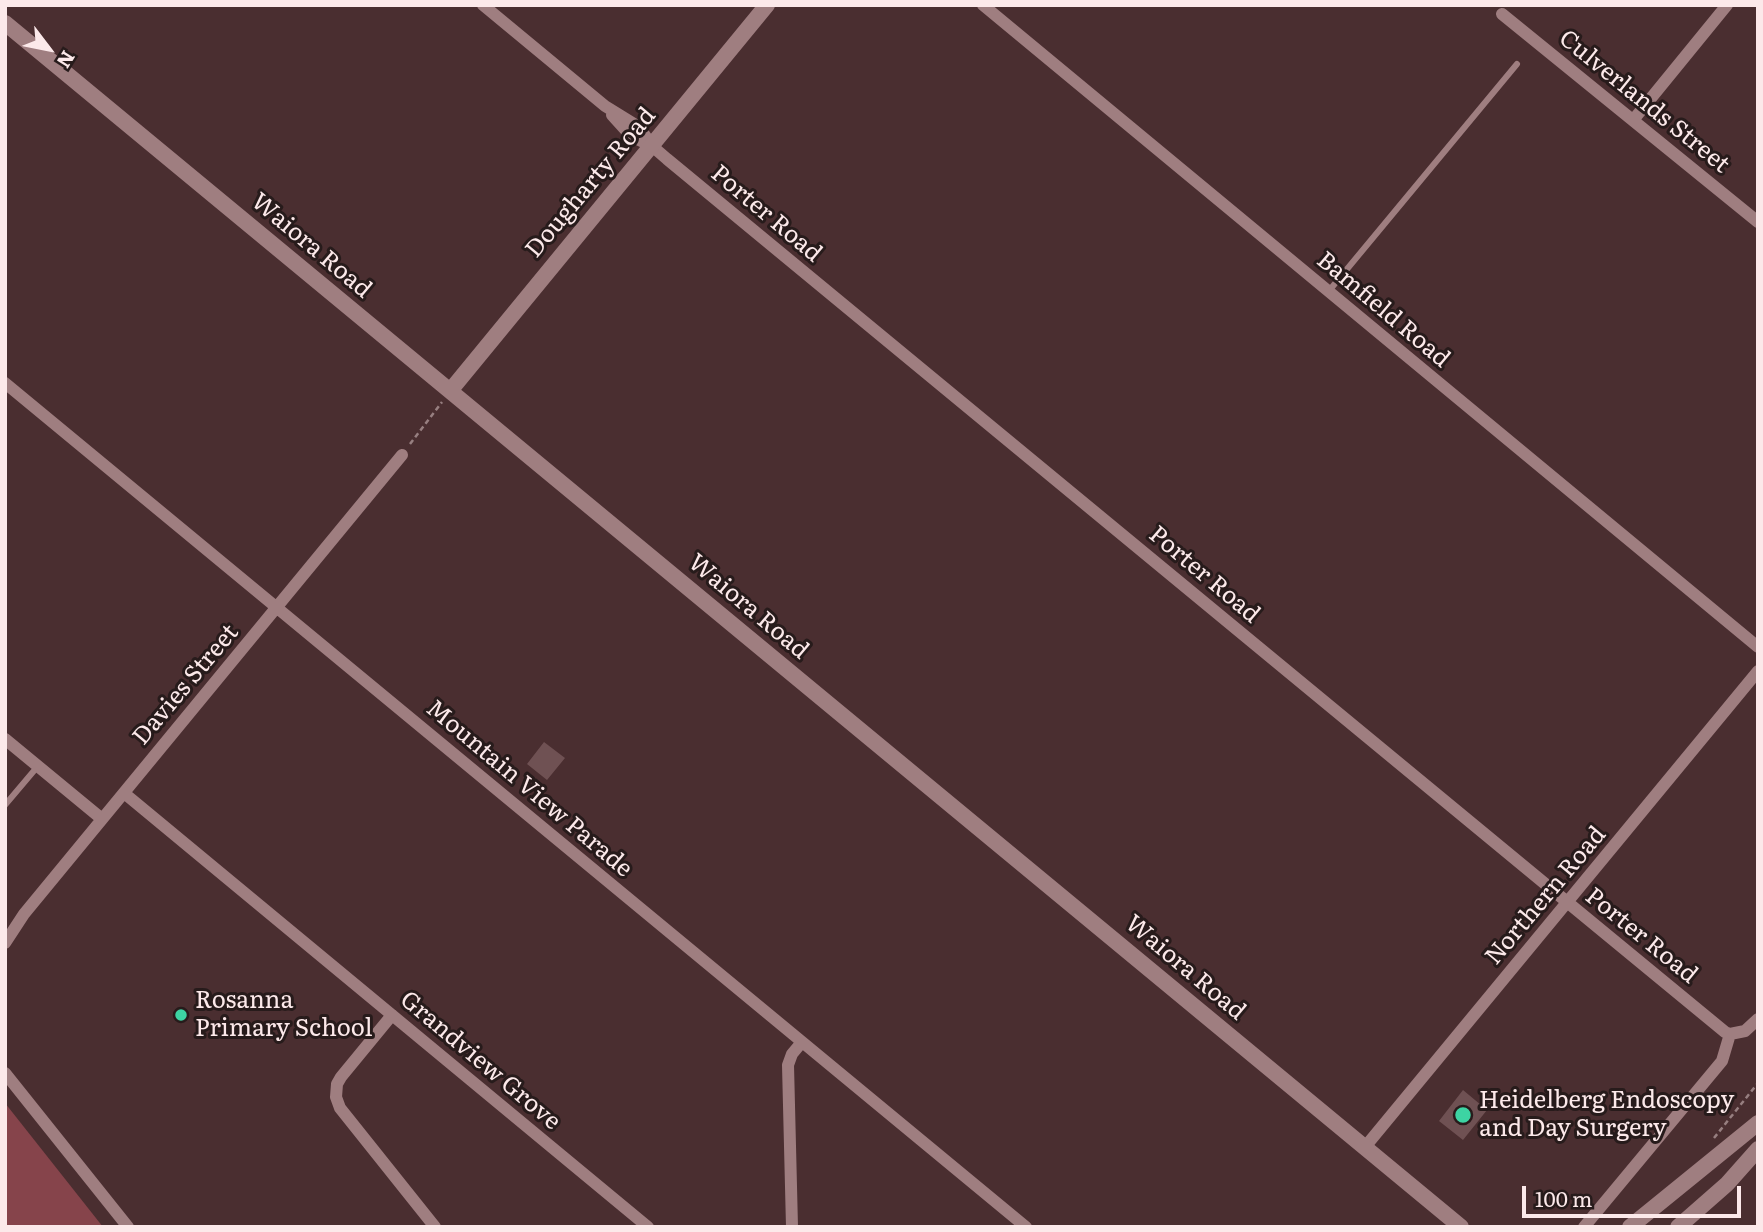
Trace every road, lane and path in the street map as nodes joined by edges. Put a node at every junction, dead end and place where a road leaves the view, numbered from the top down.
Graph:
1 (483, 5) edge
2 (767, 5) edge
3 (983, 5) edge
4 (1727, 5) edge
5 (1502, 14) dead end
6 (5, 23) edge
7 (1517, 65) dead end
8 (1634, 119) junction
9 (652, 146) junction
10 (1758, 222) edge
11 (1328, 292) junction
12 (5, 383) edge
13 (450, 391) junction
14 (402, 455) joint
15 (278, 608) junction
16 (1758, 647) edge
17 (1758, 671) edge
18 (5, 739) edge
19 (38, 766) junction
20 (124, 793) junction
21 (5, 805) edge
22 (102, 819) junction
23 (1568, 902) junction
24 (5, 943) edge
25 (392, 1015) junction
26 (1758, 1019) edge
27 (1730, 1034) junction
28 (802, 1042) junction
29 (5, 1073) edge
30 (1758, 1083) edge
31 (1758, 1123) edge
32 (1710, 1143) dead end
33 (1365, 1147) junction
34 (1758, 1149) edge
35 (1727, 1184) junction
36 (642, 1225) edge
37 (128, 1227) edge
38 (435, 1227) edge
39 (792, 1227) edge
40 (1026, 1227) edge
41 (1461, 1227) edge
42 (1584, 1227) edge
43 (1629, 1227) edge
44 (1678, 1227) edge
45 (1695, 1227) edge

1 - 9 street, Porter Road
2 - 9 main road, Dougharty Road
3 - 11 street, Bamfield Road
4 - 8 street
5 - 8 street, Culverlands Street
6 - 13 main road, Waiora Road
7 - 11 lane
8 - 10 street, Culverlands Street
9 - 13 main road, Dougharty Road
9 - 23 street, Porter Road
11 - 16 street, Bamfield Road
12 - 15 street, Mountain View Parade
13 - 14 path
13 - 33 main road, Waiora Road
14 - 15 street, Davies Street
15 - 20 street, Davies Street
15 - 28 street, Mountain View Parade
17 - 23 street, Northern Road
18 - 19 street
19 - 21 lane
19 - 22 street
20 - 22 street, Davies Street
20 - 25 street, Grandview Grove
22 - 24 street, Davies Street
23 - 27 street, Porter Road
23 - 33 street, Northern Road
25 - 36 street, Grandview Grove
25 - 38 street
26 - 27 street
27 - 42 street
28 - 39 street
28 - 40 street, Mountain View Parade
29 - 37 street
30 - 32 path
31 - 43 main road
33 - 41 main road, Waiora Road
34 - 35 main road
35 - 44 main road
35 - 45 main road

